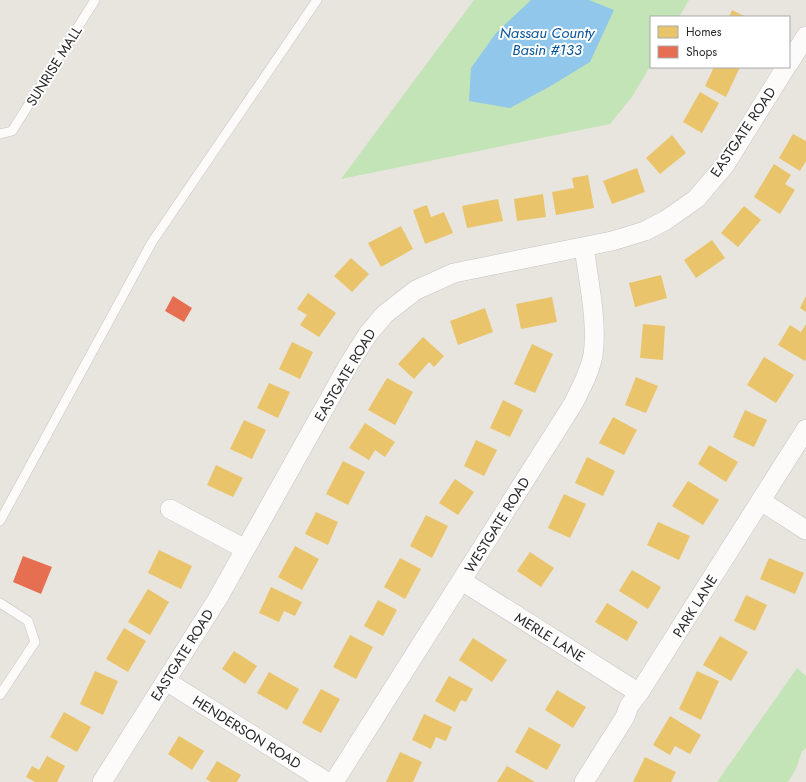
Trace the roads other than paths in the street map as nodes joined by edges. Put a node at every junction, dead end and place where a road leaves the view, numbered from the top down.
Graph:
1 (95, 0) edge
2 (317, 0) edge
3 (806, 36) edge
4 (790, 61) edge
5 (785, 68) edge
6 (0, 134) edge
7 (584, 247) junction
8 (806, 429) edge
9 (761, 501) junction
10 (170, 509) dead end
11 (0, 521) edge
12 (806, 530) edge
13 (245, 549) junction
14 (462, 581) junction
15 (0, 603) edge
16 (166, 681) junction
17 (639, 693) junction
18 (0, 695) edge
19 (102, 782) edge
20 (327, 782) edge
21 (334, 782) edge
22 (584, 782) edge

1 - 6 lane, SUNRISE MALL
2 - 11 lane
3 - 4 street
5 - 7 street, EASTGATE ROAD
7 - 13 street, EASTGATE ROAD
7 - 14 street, WESTGATE ROAD
8 - 9 street, PARK LANE
9 - 12 street
9 - 17 street, PARK LANE
10 - 13 street
13 - 16 street, EASTGATE ROAD
14 - 17 street, MERLE LANE
14 - 21 street, WESTGATE ROAD
15 - 18 lane
16 - 19 street, EASTGATE ROAD
16 - 20 street, HENDERSON ROAD
17 - 22 street, PARK LANE

